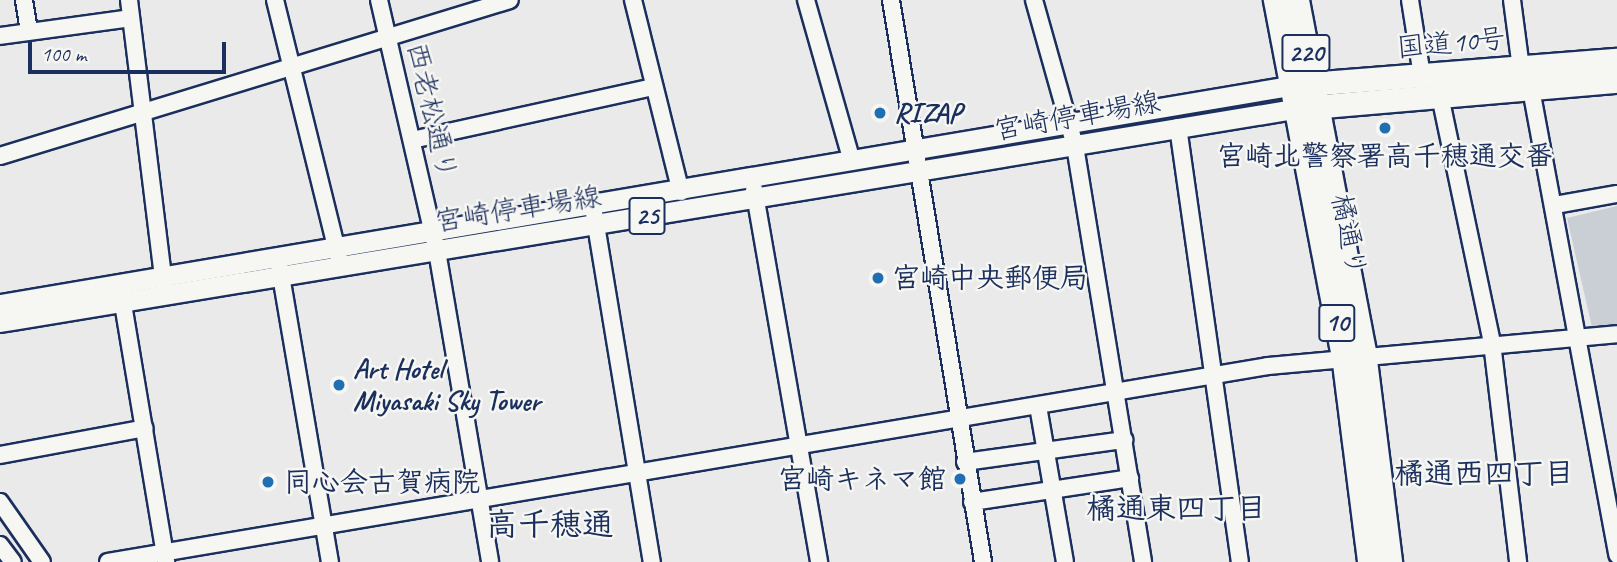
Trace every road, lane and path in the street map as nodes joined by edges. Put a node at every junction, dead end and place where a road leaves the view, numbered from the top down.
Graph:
1 (24, 0) edge
2 (129, 0) edge
3 (275, 0) edge
4 (379, 0) edge
5 (510, 0) edge
6 (633, 0) edge
7 (806, 0) edge
8 (891, 0) edge
9 (1275, 0) edge
10 (1297, 0) edge
11 (1410, 0) edge
12 (1512, 0) edge
13 (1040, 2) edge
14 (131, 18) junction
15 (29, 32) junction
16 (0, 36) edge
17 (388, 37) junction
18 (1617, 60) edge
19 (289, 67) junction
20 (1521, 68) junction
21 (1422, 76) junction
22 (1617, 82) edge
23 (654, 87) junction
24 (1531, 89) junction
25 (1302, 96) junction
26 (1440, 96) junction
27 (143, 112) junction
28 (1070, 124) junction
29 (1178, 127) junction
30 (412, 140) junction
31 (1075, 146) junction
32 (0, 156) edge
33 (852, 162) junction
34 (914, 162) junction
35 (754, 188) junction
36 (681, 192) junction
37 (1617, 194) edge
38 (1555, 205) junction
39 (595, 216) junction
40 (435, 242) junction
41 (339, 258) junction
42 (279, 268) junction
43 (164, 287) junction
44 (122, 294) junction
45 (0, 304) edge
46 (0, 322) edge
47 (1617, 334) edge
48 (1579, 337) junction
49 (1492, 343) junction
50 (1354, 354) junction
51 (1214, 377) junction
52 (1116, 394) junction
53 (1038, 406) junction
54 (957, 420) junction
55 (145, 428) junction
56 (1124, 440) junction
57 (800, 445) junction
58 (1046, 451) junction
59 (0, 455) edge
60 (965, 462) junction
61 (636, 471) junction
62 (1130, 478) junction
63 (1052, 490) junction
64 (479, 500) junction
65 (0, 502) edge
66 (972, 502) junction
67 (323, 526) junction
68 (0, 545) edge
69 (1617, 555) edge
70 (165, 557) edge
71 (13, 562) edge
72 (42, 562) edge
73 (108, 562) edge
74 (330, 562) edge
75 (490, 562) edge
76 (652, 562) edge
77 (819, 562) edge
78 (983, 562) edge
79 (1065, 562) edge
80 (1143, 562) edge
81 (1240, 562) edge
82 (1369, 562) edge
83 (1390, 562) edge
84 (1518, 562) edge

1 - 15 street
2 - 14 street
3 - 19 street
4 - 17 street, 西老松通り
5 - 17 street
6 - 23 street
7 - 33 street
8 - 34 street
9 - 25 highway, 220
10 - 25 highway, 220
11 - 21 street
12 - 20 street
13 - 28 street
14 - 15 street
14 - 27 street
15 - 16 street
17 - 19 street
17 - 30 street, 西老松通り
18 - 20 highway, 国道10号
19 - 27 street
19 - 41 street
20 - 21 highway, 国道10号
21 - 25 highway, 国道10号
22 - 24 highway, 国道10号
23 - 30 street
23 - 36 street
24 - 26 highway, 国道10号
24 - 38 street
25 - 26 highway, 国道10号
25 - 28 main road, 宮崎停車場線 / 25
25 - 29 main road, 宮崎停車場線 / 25
25 - 50 highway, 橘通り / 10
26 - 49 street
27 - 32 street
27 - 43 street
28 - 31 street
28 - 34 main road, 宮崎停車場線 / 25
29 - 31 main road, 宮崎停車場線 / 25
29 - 51 street
30 - 40 street, 西老松通り
31 - 34 main road, 宮崎停車場線 / 25
31 - 52 street
33 - 34 main road, 宮崎停車場線 / 25
33 - 35 main road, 宮崎停車場線 / 25
34 - 35 main road, 宮崎停車場線 / 25
34 - 54 street
35 - 36 main road, 宮崎停車場線 / 25
35 - 39 main road, 宮崎停車場線 / 25
35 - 57 street
36 - 39 main road, 宮崎停車場線 / 25
37 - 38 street
38 - 48 street
39 - 40 main road, 宮崎停車場線 / 25
39 - 61 street
40 - 41 main road, 宮崎停車場線 / 25
40 - 64 street, 西老松通り
41 - 42 main road, 宮崎停車場線 / 25
42 - 43 main road, 宮崎停車場線 / 25
42 - 67 street
43 - 44 main road, 宮崎停車場線 / 25
44 - 45 main road, 宮崎停車場線 / 25
44 - 46 main road, 宮崎停車場線 / 25
44 - 55 street
47 - 48 street
48 - 49 street
48 - 69 street
49 - 50 street
49 - 84 street
50 - 51 street
50 - 82 highway, 橘通り / 10
50 - 83 highway, 橘通り / 10
51 - 52 street
51 - 81 street
52 - 53 street
52 - 56 street
53 - 54 street
53 - 58 street
54 - 57 street
54 - 60 street
55 - 59 street
55 - 70 street
56 - 58 street
56 - 62 street
57 - 61 street
57 - 77 street
58 - 60 street
58 - 63 street
60 - 66 street
61 - 64 street
61 - 76 street
62 - 63 street
62 - 80 street
63 - 66 street
63 - 79 street
64 - 67 street
64 - 75 street, 西老松通り
65 - 72 street
66 - 78 street
67 - 70 street
67 - 74 street
68 - 71 street
70 - 73 street

